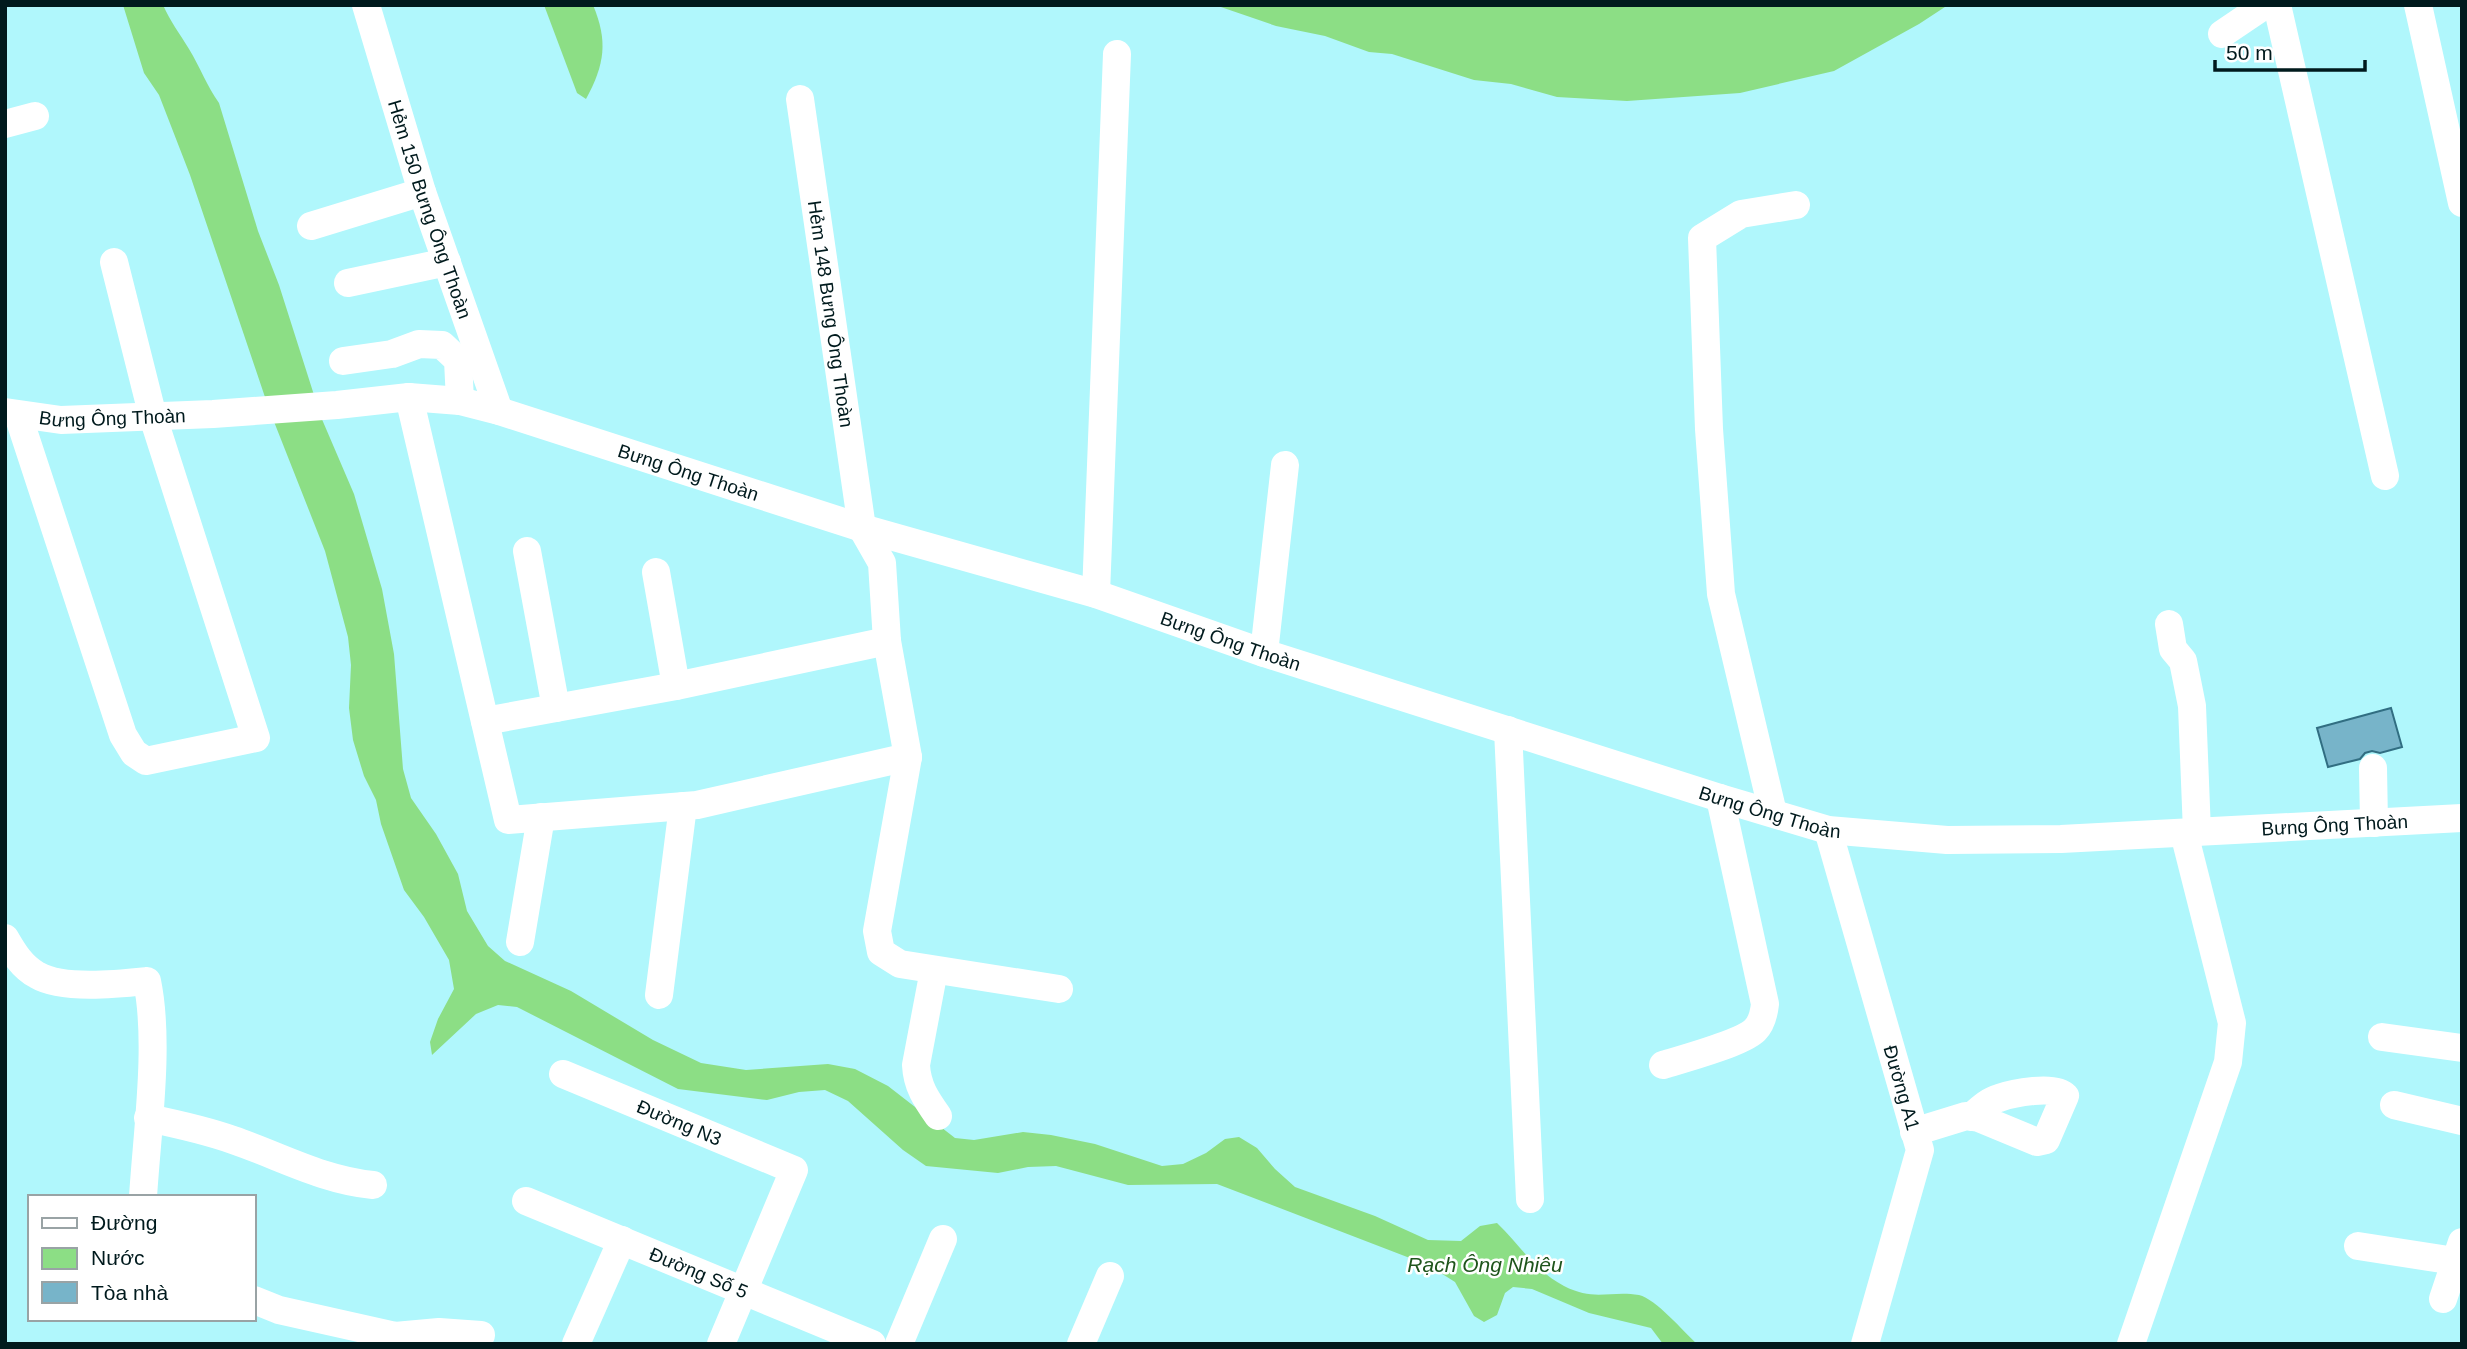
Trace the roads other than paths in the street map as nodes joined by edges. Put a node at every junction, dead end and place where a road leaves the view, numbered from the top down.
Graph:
1 (366, 5) edge
2 (2265, 5) edge
3 (2277, 5) edge
4 (2418, 5) edge
5 (2222, 34) dead end
6 (1117, 54) dead end
7 (800, 99) dead end
8 (35, 116) dead end
9 (5, 124) edge
10 (422, 192) junction
11 (2462, 203) edge
12 (1796, 205) dead end
13 (311, 226) dead end
14 (114, 262) dead end
15 (447, 262) junction
16 (348, 283) dead end
17 (343, 360) dead end
18 (409, 397) junction
19 (460, 401) junction
20 (499, 411) junction
21 (12, 414) edge
22 (153, 416) junction
23 (1285, 466) dead end
24 (2385, 476) dead end
25 (862, 528) junction
26 (527, 551) dead end
27 (656, 572) dead end
28 (1096, 594) junction
29 (2169, 624) dead end
30 (887, 641) junction
31 (1264, 653) junction
32 (676, 686) junction
33 (556, 708) junction
34 (485, 721) junction
35 (1508, 730) junction
36 (908, 757) junction
37 (2373, 768) dead end
38 (1720, 798) junction
39 (683, 806) junction
40 (1773, 813) junction
41 (541, 817) junction
42 (2462, 818) edge
43 (2374, 823) junction
44 (1828, 830) junction
45 (2191, 833) junction
46 (5, 938) edge
47 (520, 942) dead end
48 (934, 970) junction
49 (1059, 989) dead end
50 (659, 995) dead end
51 (2382, 1037) dead end
52 (2462, 1048) edge
53 (1663, 1065) dead end
54 (564, 1074) dead end
55 (2394, 1105) dead end
56 (938, 1116) dead end
57 (1971, 1117) dead end
58 (148, 1118) junction
59 (2462, 1121) edge
60 (1914, 1132) junction
61 (373, 1185) dead end
62 (143, 1195) edge
63 (1530, 1199) dead end
64 (526, 1201) dead end
65 (943, 1239) dead end
66 (622, 1240) junction
67 (2358, 1246) dead end
68 (2459, 1252) edge
69 (1110, 1276) dead end
70 (745, 1291) junction
71 (2443, 1299) dead end
72 (256, 1301) edge
73 (481, 1335) dead end
74 (576, 1344) edge
75 (721, 1344) edge
76 (872, 1344) edge
77 (899, 1344) edge
78 (1081, 1344) edge
79 (1865, 1344) edge
80 (2132, 1344) edge

1 - 10 street, Hẻm 150 Bưng Ông Thoàn
2 - 5 street
3 - 24 street
4 - 11 street
6 - 28 street
7 - 25 street, Hẻm 148 Bưng Ông Thoàn
8 - 9 street
10 - 13 street
10 - 15 street, Hẻm 150 Bưng Ông Thoàn
12 - 40 street
14 - 22 street
15 - 16 street
15 - 20 street, Hẻm 150 Bưng Ông Thoàn
17 - 19 street
18 - 19 street, Bưng Ông Thoàn
18 - 22 street, Bưng Ông Thoàn
18 - 34 street
19 - 20 street, Bưng Ông Thoàn
20 - 25 street, Bưng Ông Thoàn
21 - 22 street, Bưng Ông Thoàn
21 - 22 street
23 - 31 street
25 - 28 street, Bưng Ông Thoàn
25 - 30 street
26 - 33 street
27 - 32 street
28 - 31 street, Bưng Ông Thoàn
29 - 45 street
30 - 32 street
30 - 36 street
31 - 35 street, Bưng Ông Thoàn
32 - 33 street
33 - 34 street
34 - 41 street
35 - 38 street, Bưng Ông Thoàn
35 - 63 street
36 - 39 street
36 - 48 street
37 - 43 street
38 - 40 street, Bưng Ông Thoàn
38 - 53 street
39 - 41 street
39 - 50 street
40 - 44 street, Bưng Ông Thoàn
41 - 47 street
42 - 43 street, Bưng Ông Thoàn
43 - 45 street, Bưng Ông Thoàn
44 - 45 street, Bưng Ông Thoàn
44 - 60 street, Đường A1
45 - 80 street
46 - 58 street
48 - 49 street
48 - 56 street
51 - 52 street
54 - 70 street, Đường N3
55 - 59 street
57 - 60 street
58 - 61 street
58 - 62 street
60 - 79 street, Đường A1
64 - 66 street, Đường Số 5
65 - 77 street
66 - 70 street, Đường Số 5
66 - 74 street
67 - 68 street
68 - 71 street
69 - 78 street
70 - 75 street
70 - 76 street, Đường Số 5
72 - 73 street

